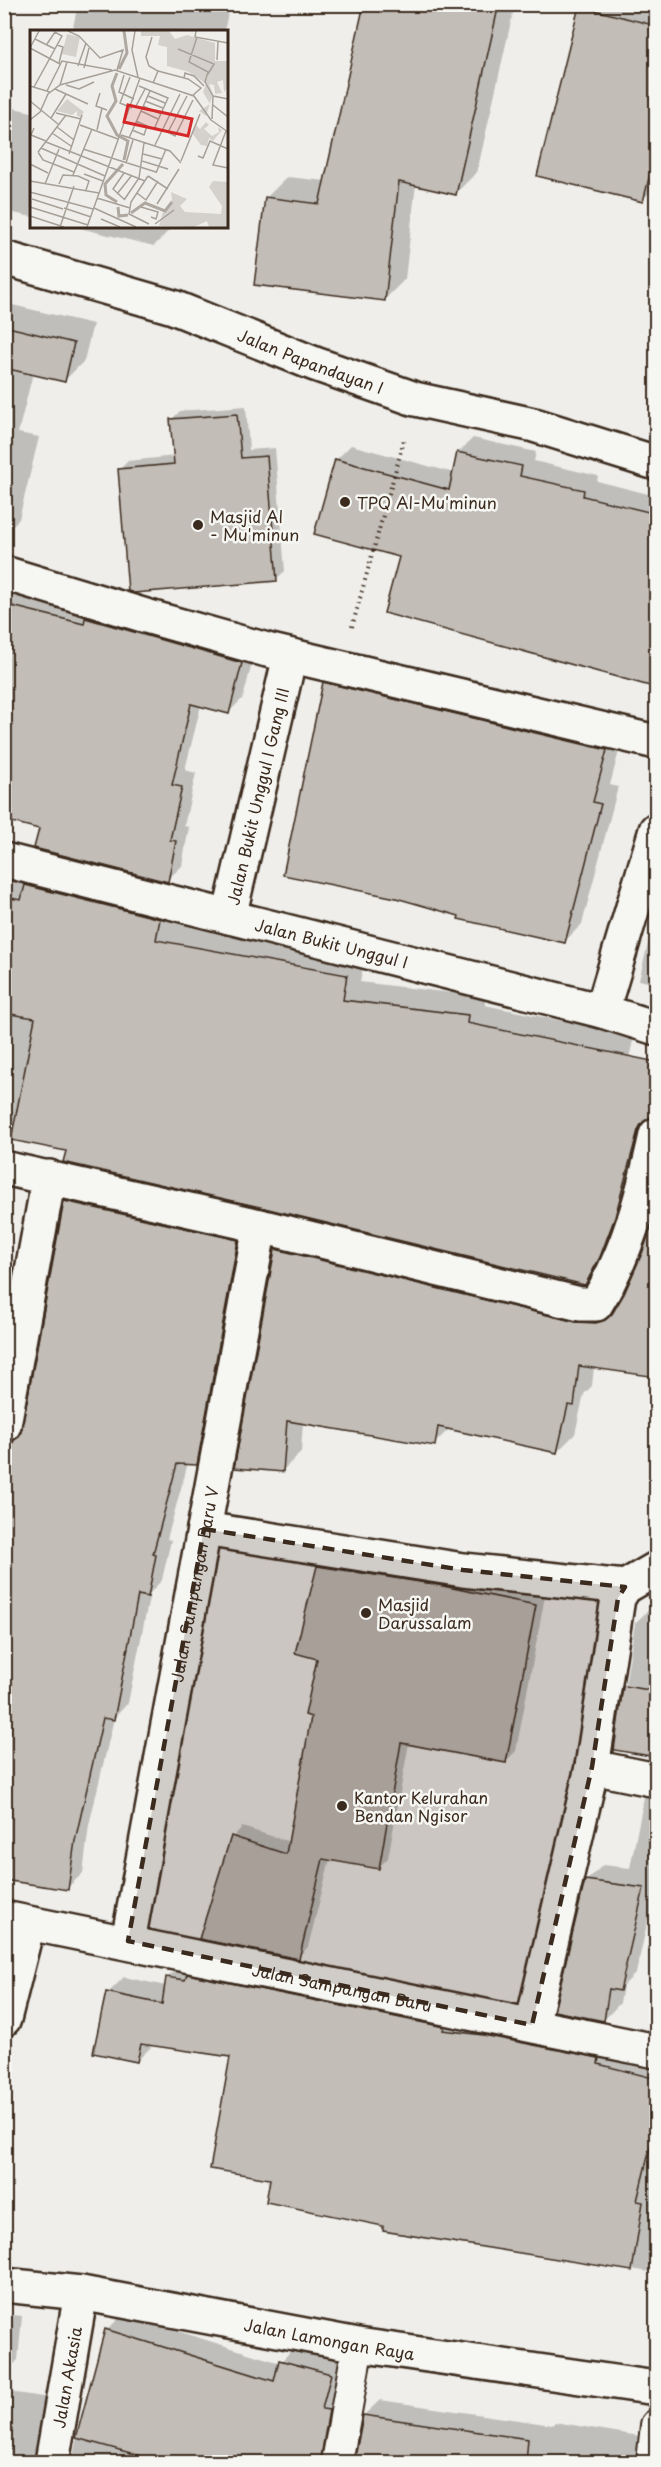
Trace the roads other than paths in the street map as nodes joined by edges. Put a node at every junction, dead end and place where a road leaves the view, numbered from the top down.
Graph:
1 (4, 258) edge
2 (657, 463) edge
3 (4, 573) edge
4 (286, 673) dead end
5 (657, 742) edge
6 (657, 830) edge
7 (4, 860) edge
8 (229, 917) junction
9 (602, 1011) junction
10 (657, 1028) edge
11 (657, 1135) edge
12 (4, 1168) edge
13 (49, 1177) junction
14 (260, 1226) junction
15 (4, 1425) edge
16 (204, 1529) junction
17 (657, 1569) edge
18 (625, 1587) junction
19 (592, 1767) junction
20 (657, 1780) edge
21 (16, 1921) edge
22 (128, 1941) junction
23 (4, 2019) edge
24 (532, 2025) junction
25 (657, 2051) edge
26 (4, 2285) edge
27 (81, 2293) junction
28 (358, 2345) junction
29 (657, 2388) edge
30 (657, 2425) edge
31 (52, 2463) edge
32 (337, 2463) edge
33 (652, 2463) edge

1 - 2 street, Jalan Papandayan I
3 - 5 street
4 - 8 street, Jalan Bukit Unggul I Gang III
6 - 9 street
7 - 8 street, Jalan Bukit Unggul I
8 - 9 street, Jalan Bukit Unggul I
9 - 10 street, Jalan Bukit Unggul I
11 - 14 street
12 - 13 street
13 - 14 street
13 - 15 street
14 - 16 street, Jalan Sampangan Baru V
16 - 18 street
16 - 22 street, Jalan Sampangan Baru V
17 - 18 street
18 - 19 street
19 - 20 street
19 - 24 street
21 - 22 street, Jalan Sampangan Baru
21 - 23 street, Jalan Sampangan Baru
22 - 24 street, Jalan Sampangan Baru
24 - 25 street, Jalan Sampangan Baru
26 - 27 street, Jalan Lamongan Raya
27 - 28 street, Jalan Lamongan Raya
27 - 31 street, Jalan Akasia
28 - 29 street, Jalan Lamongan Raya
28 - 32 lane
30 - 33 lane

